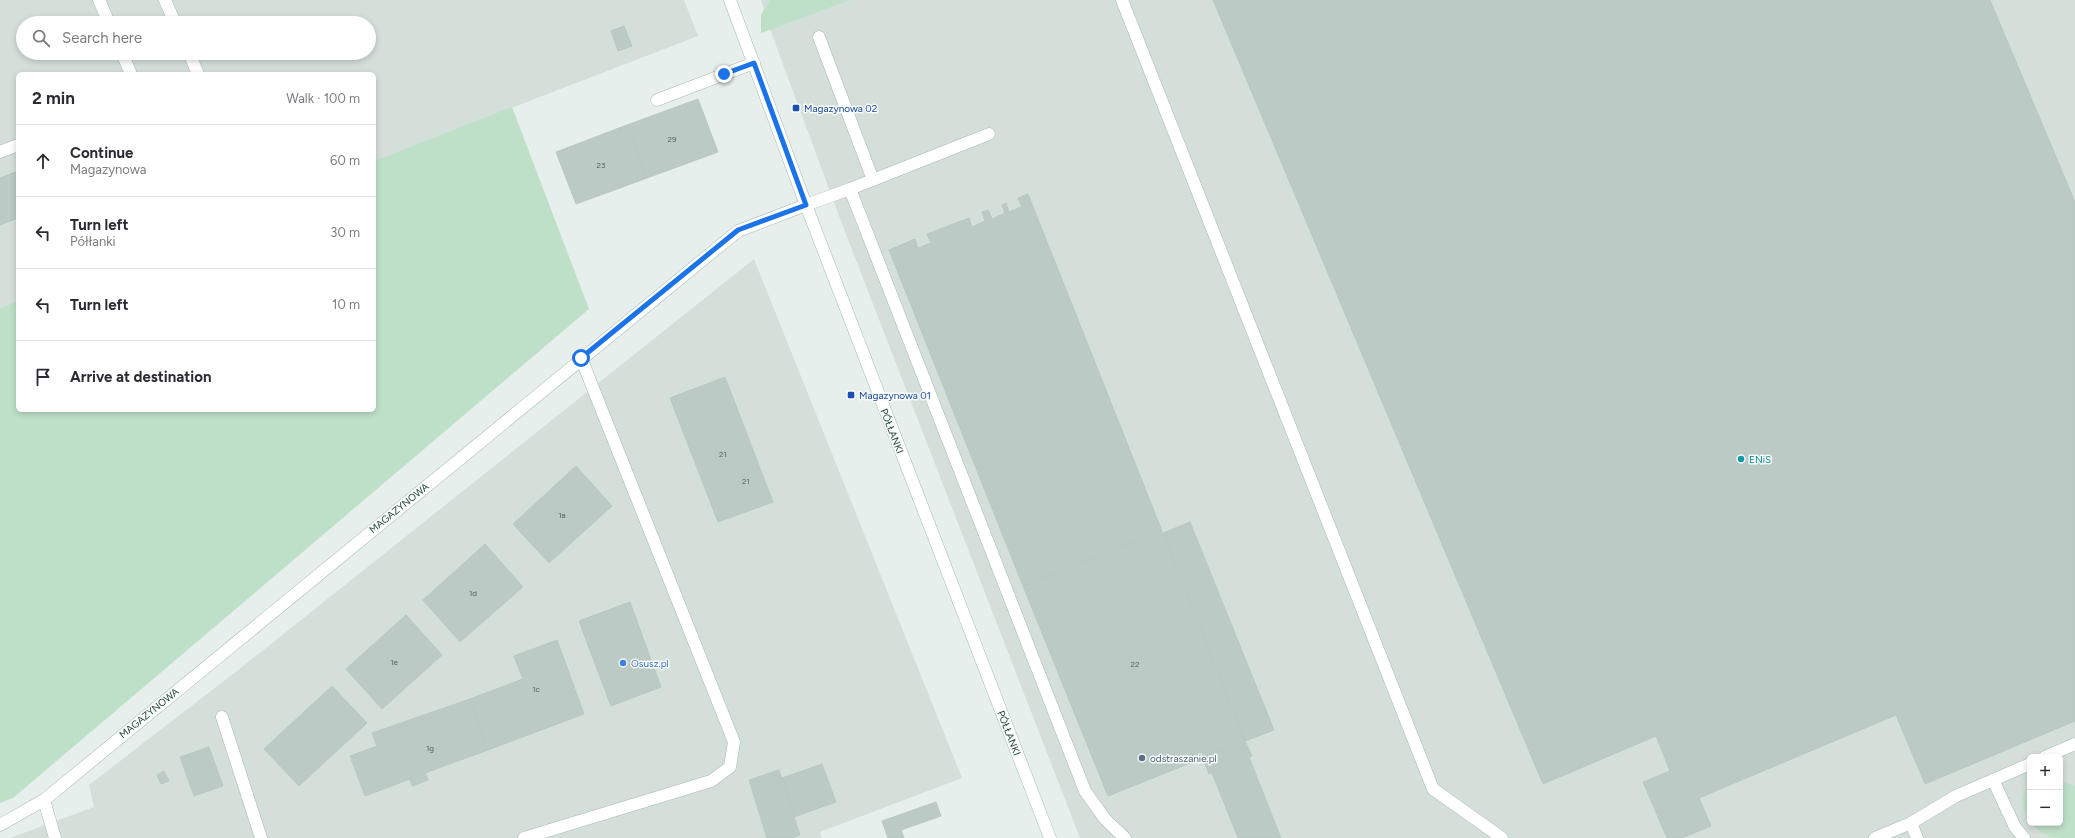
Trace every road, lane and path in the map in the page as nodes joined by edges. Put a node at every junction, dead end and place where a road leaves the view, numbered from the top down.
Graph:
1 (99, 0) edge
2 (165, 0) edge
3 (730, 0) edge
4 (1122, 0) edge
5 (106, 16) edge
6 (173, 16) edge
7 (819, 37) dead end
8 (125, 60) edge
9 (191, 60) edge
10 (754, 63) junction
11 (130, 72) edge
12 (197, 72) edge
13 (657, 100) dead end
14 (989, 134) dead end
15 (16, 146) edge
16 (0, 152) edge
17 (873, 180) junction
18 (850, 189) junction
19 (806, 205) junction
20 (581, 358) junction
21 (222, 717) dead end
22 (2075, 744) edge
23 (2052, 754) edge
24 (2027, 765) edge
25 (1993, 780) junction
26 (44, 800) junction
27 (1911, 823) junction
28 (0, 825) edge
29 (55, 838) edge
30 (261, 838) edge
31 (524, 838) edge
32 (1050, 838) edge
33 (1125, 838) edge
34 (1502, 838) edge
35 (1875, 838) edge
36 (1917, 838) edge
37 (2024, 838) edge

1 - 5 street
2 - 6 street
3 - 10 street, PÓŁŁANKI
4 - 34 street
7 - 17 street
8 - 11 street
9 - 12 street
10 - 13 street
10 - 19 street, PÓŁŁANKI
14 - 17 street, MAGAZYNOWA
15 - 16 street
17 - 18 street, MAGAZYNOWA
18 - 19 street, MAGAZYNOWA
18 - 33 street
19 - 20 street, MAGAZYNOWA
19 - 32 street, PÓŁŁANKI
20 - 26 street, MAGAZYNOWA
20 - 31 street
21 - 30 street
22 - 23 street
24 - 25 street
25 - 27 street
25 - 37 street
26 - 28 street, MAGAZYNOWA
26 - 29 street
27 - 35 street
27 - 36 street

